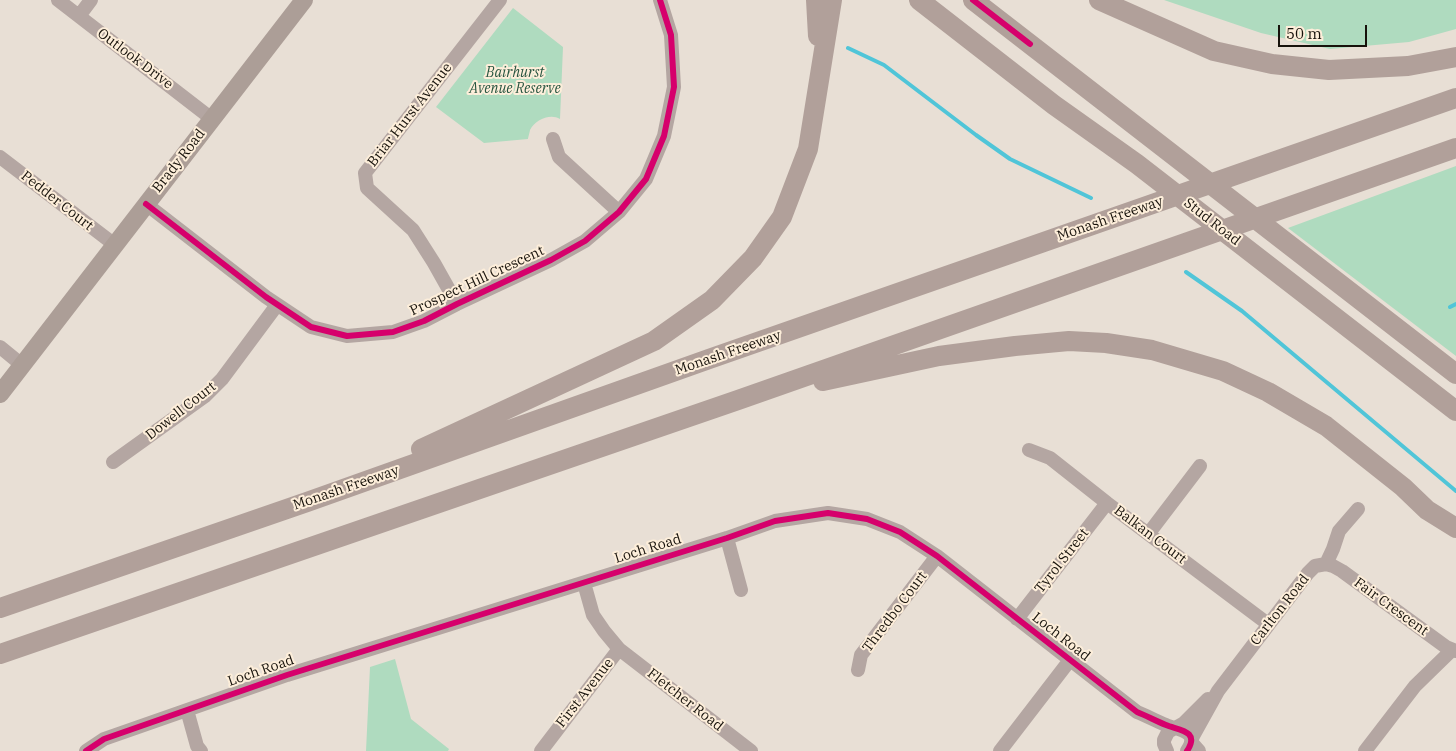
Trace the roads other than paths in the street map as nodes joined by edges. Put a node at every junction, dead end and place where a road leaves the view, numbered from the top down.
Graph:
1 (58, 0) edge
2 (91, 0) edge
3 (304, 0) edge
4 (500, 0) edge
5 (660, 0) edge
6 (816, 0) edge
7 (832, 0) edge
8 (919, 0) edge
9 (973, 0) edge
10 (1099, 0) edge
11 (78, 16) junction
12 (824, 52) junction
13 (1456, 57) edge
14 (1456, 98) edge
15 (212, 118) junction
16 (553, 139) dead end
17 (1456, 148) edge
18 (0, 157) edge
19 (146, 204) junction
20 (619, 212) junction
21 (114, 245) junction
22 (457, 304) junction
23 (277, 305) junction
24 (0, 347) edge
25 (22, 365) junction
26 (1456, 374) edge
27 (0, 394) edge
28 (738, 400) junction
29 (1456, 411) edge
30 (1030, 450) dead end
31 (113, 462) dead end
32 (1200, 466) dead end
33 (1403, 487) junction
34 (307, 502) junction
35 (1108, 503) junction
36 (1358, 509) dead end
37 (1456, 514) edge
38 (1456, 528) edge
39 (1149, 534) junction
40 (727, 538) junction
41 (937, 556) junction
42 (1326, 564) junction
43 (584, 583) junction
44 (741, 590) dead end
45 (0, 608) edge
46 (1017, 619) junction
47 (1268, 624) junction
48 (1449, 648) edge
49 (619, 649) junction
50 (0, 654) edge
51 (1070, 660) junction
52 (858, 670) dead end
53 (1218, 690) junction
54 (187, 710) junction
55 (1137, 712) junction
56 (1175, 728) junction
57 (1192, 748) edge
58 (1164, 749) edge
59 (86, 751) edge
60 (201, 751) edge
61 (541, 751) edge
62 (751, 751) edge
63 (1000, 751) edge
64 (1365, 751) edge

1 - 11 street, Outlook Drive
2 - 11 street
3 - 15 main road, Brady Road
4 - 22 street, Briar Hurst Avenue
5 - 20 street, Prospect Hill Crescent
6 - 12 highway
7 - 12 highway
8 - 29 highway, Stud Road
9 - 26 highway, Stud Road
10 - 13 highway
11 - 15 street, Outlook Drive
12 - 34 highway
14 - 34 highway, Monash Freeway
15 - 19 main road, Brady Road
16 - 20 street
17 - 28 highway
18 - 21 street, Pedder Court
19 - 21 main road, Brady Road
19 - 23 street, Prospect Hill Crescent
20 - 22 street, Prospect Hill Crescent
21 - 25 main road, Brady Road
22 - 23 street, Prospect Hill Crescent
23 - 31 street, Dowell Court
24 - 25 street
25 - 27 main road, Brady Road
28 - 33 highway
28 - 50 highway
30 - 35 street, Balkan Court
32 - 39 street
33 - 37 highway
33 - 38 highway
34 - 45 highway, Monash Freeway
35 - 39 street, Balkan Court
35 - 46 street, Tyrol Street
36 - 42 street
39 - 47 street, Balkan Court
40 - 41 street, Loch Road
40 - 43 street, Loch Road
40 - 44 street
41 - 46 street, Loch Road
41 - 52 street, Thredbo Court
42 - 47 street, Carlton Road
42 - 48 street, Fair Crescent
43 - 49 street, First Avenue
43 - 54 street, Loch Road
46 - 51 street, Loch Road
47 - 53 street, Carlton Road
48 - 64 street
49 - 61 street, First Avenue
49 - 62 street, Fletcher Road
51 - 55 street, Loch Road
51 - 63 street
53 - 56 street, Carlton Road
53 - 57 street, Carlton Road
54 - 59 street, Loch Road
54 - 60 street
55 - 56 street, Loch Road
55 - 58 street, Loch Road
56 - 57 street, Loch Road
56 - 58 street, Carlton Road

